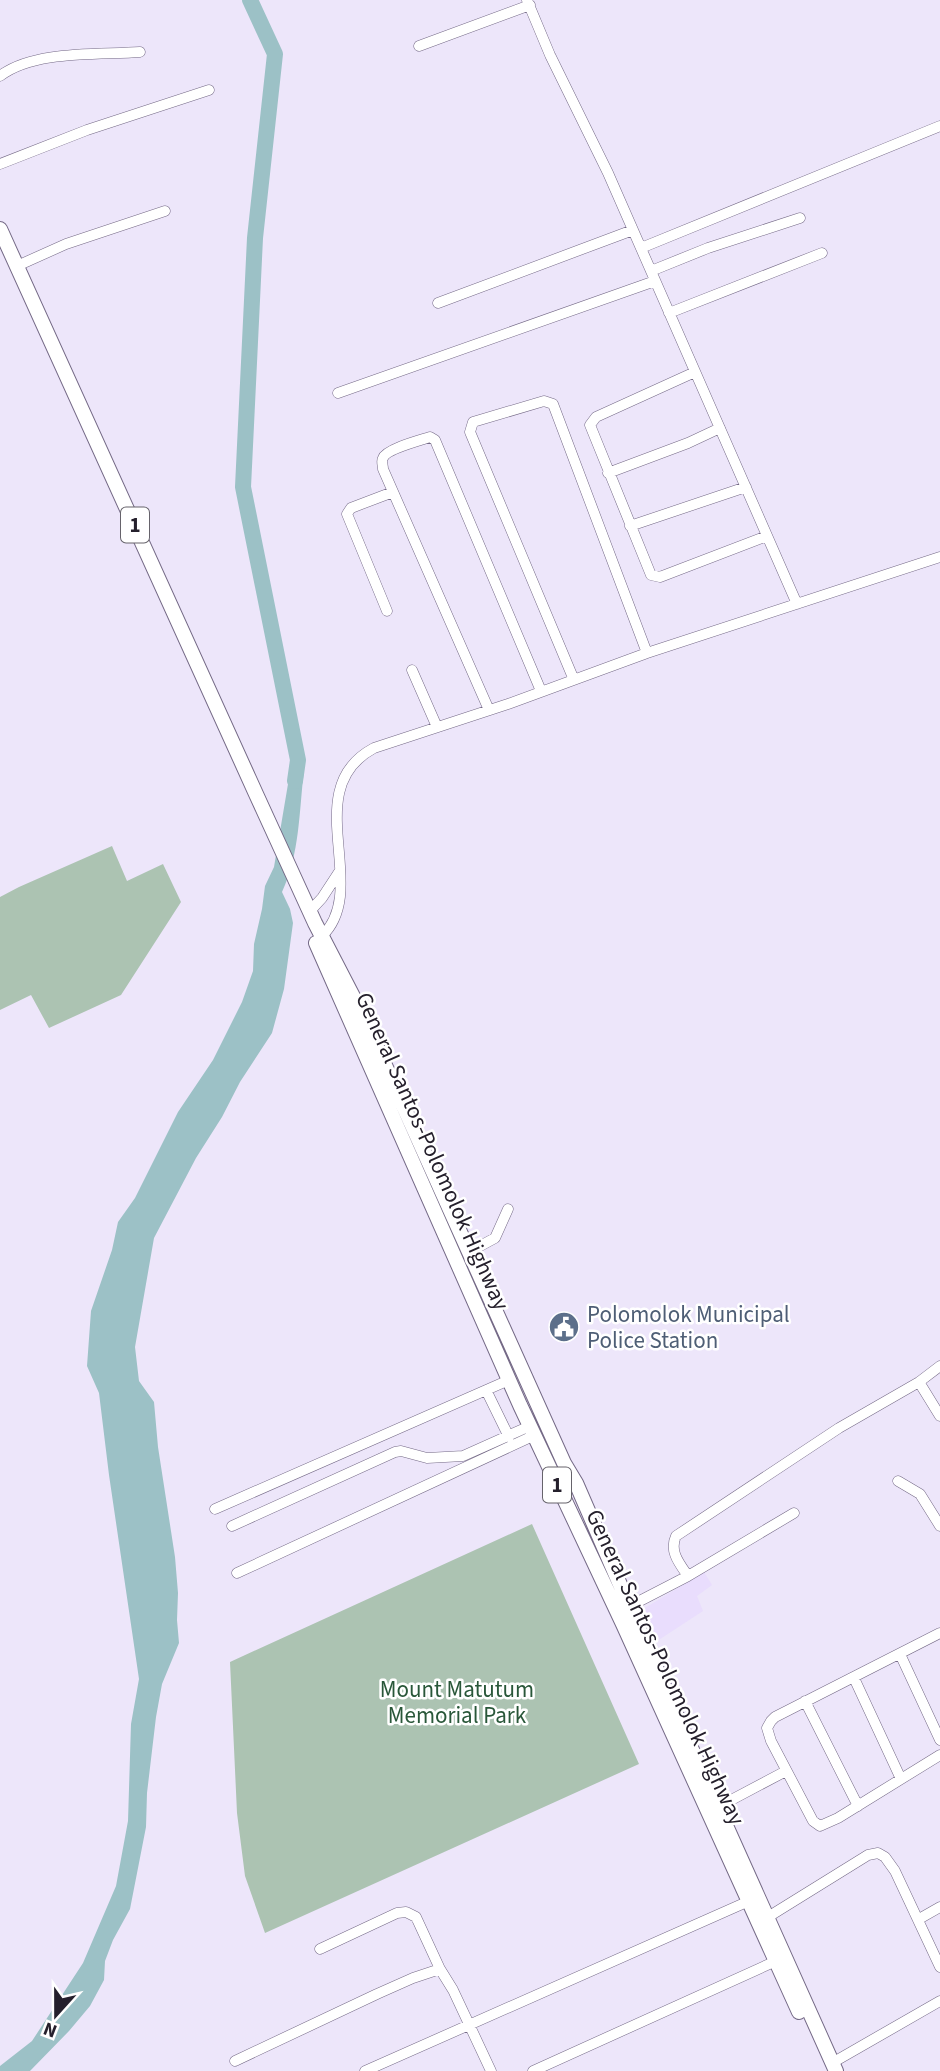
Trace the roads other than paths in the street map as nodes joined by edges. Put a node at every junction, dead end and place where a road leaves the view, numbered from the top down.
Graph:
1 (528, 3) edge
2 (419, 46) dead end
3 (140, 52) dead end
4 (0, 76) edge
5 (209, 90) dead end
6 (940, 126) edge
7 (0, 164) edge
8 (165, 211) dead end
9 (800, 218) dead end
10 (0, 229) edge
11 (633, 230) junction
12 (0, 248) edge
13 (641, 248) junction
14 (822, 253) dead end
15 (17, 266) junction
16 (653, 276) junction
17 (438, 303) dead end
18 (669, 313) junction
19 (695, 372) junction
20 (338, 393) dead end
21 (720, 428) junction
22 (608, 473) junction
23 (746, 487) junction
24 (393, 492) junction
25 (630, 526) junction
26 (767, 536) junction
27 (940, 557) edge
28 (797, 604) junction
29 (387, 611) dead end
30 (647, 653) junction
31 (412, 670) dead end
32 (574, 680) junction
33 (541, 691) junction
34 (489, 710) junction
35 (437, 727) junction
36 (267, 827) junction
37 (340, 871) junction
38 (296, 889) junction
39 (310, 911) junction
40 (322, 936) junction
41 (508, 1209) dead end
42 (469, 1252) junction
43 (940, 1366) edge
44 (509, 1380) junction
45 (919, 1382) junction
46 (486, 1390) junction
47 (940, 1416) edge
48 (532, 1431) junction
49 (509, 1437) junction
50 (898, 1481) dead end
51 (215, 1509) dead end
52 (794, 1513) dead end
53 (232, 1526) dead end
54 (940, 1526) edge
55 (237, 1573) dead end
56 (688, 1576) junction
57 (630, 1606) junction
58 (940, 1633) edge
59 (900, 1654) junction
60 (854, 1678) junction
61 (806, 1701) junction
62 (940, 1740) edge
63 (940, 1755) edge
64 (786, 1771) junction
65 (901, 1779) junction
66 (858, 1806) junction
67 (718, 1807) junction
68 (749, 1901) junction
69 (940, 1908) edge
70 (768, 1917) junction
71 (919, 1919) junction
72 (320, 1949) dead end
73 (776, 1961) junction
74 (939, 1963) edge
75 (440, 1969) junction
76 (940, 2001) edge
77 (470, 2025) junction
78 (235, 2061) dead end
79 (831, 2068) edge
80 (365, 2071) edge
81 (491, 2071) edge
82 (533, 2071) edge

1 - 2 street
1 - 11 street
3 - 4 street
5 - 7 street
6 - 13 street
8 - 15 street
9 - 16 street
10 - 15 highway, 1
11 - 13 street
11 - 17 street
12 - 36 highway, 1
13 - 16 street
14 - 18 street
15 - 36 highway, 1
16 - 18 street
16 - 20 street
18 - 19 street
19 - 21 street
19 - 22 street
21 - 22 street
21 - 23 street
22 - 25 street
23 - 25 street
23 - 26 street
24 - 29 street
24 - 33 street
24 - 34 street
25 - 26 street
26 - 28 street
27 - 28 street
28 - 30 street
30 - 32 street
30 - 32 street
31 - 35 street
32 - 33 street
33 - 34 street
34 - 35 street
35 - 37 street
36 - 38 highway, 1
37 - 39 street
37 - 40 street
38 - 39 highway, 1
38 - 44 highway, General Santos-Polomolok Highway / 1
39 - 40 highway, 1
40 - 42 highway, 1
41 - 42 street
42 - 57 highway, 1
43 - 45 street
44 - 46 street
44 - 48 highway, General Santos-Polomolok Highway / 1
45 - 47 street
45 - 56 street
46 - 49 street
46 - 51 street
48 - 49 street
48 - 55 street
48 - 68 highway, General Santos-Polomolok Highway / 1
49 - 53 street
50 - 54 street
52 - 56 street
56 - 57 street
57 - 67 highway, 1
58 - 59 street
59 - 60 street
59 - 62 street
60 - 61 street
60 - 65 street
61 - 64 street
61 - 66 street
63 - 65 street
64 - 66 street
64 - 67 street
65 - 66 street
67 - 70 highway, 1
68 - 73 highway, General Santos-Polomolok Highway / 1
68 - 77 street
69 - 71 street
70 - 71 street
70 - 79 highway, 1
71 - 74 street
72 - 75 street
73 - 79 highway, General Santos-Polomolok Highway / 1
73 - 82 street
75 - 77 street
75 - 78 street
76 - 79 street
77 - 80 street
77 - 81 street

